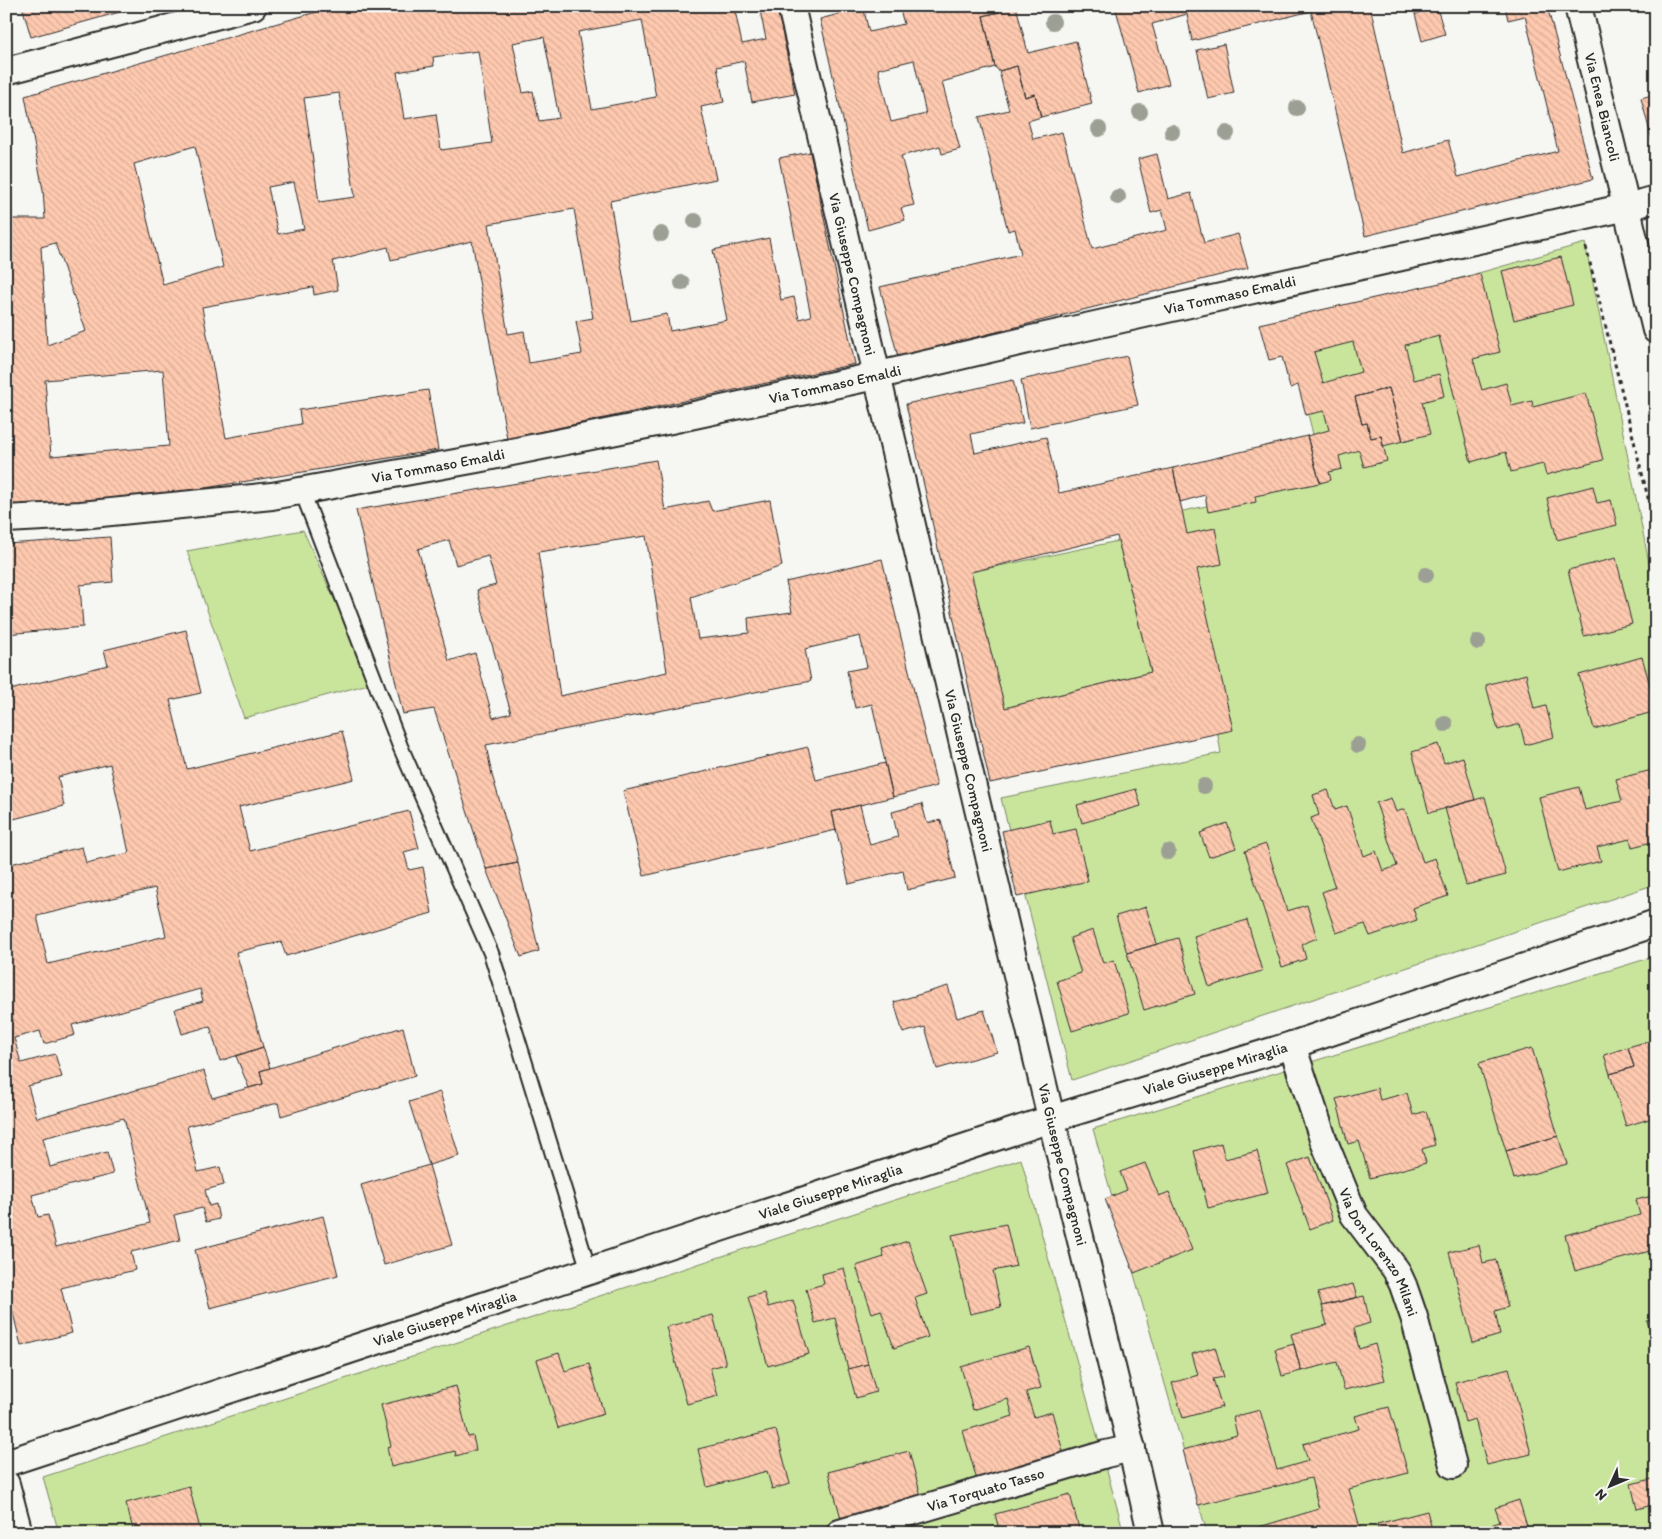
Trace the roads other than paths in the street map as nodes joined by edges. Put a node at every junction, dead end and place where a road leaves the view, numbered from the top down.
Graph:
1 (253, 6) edge
2 (791, 6) edge
3 (1578, 6) edge
4 (6, 71) edge
5 (1656, 199) edge
6 (1627, 207) junction
7 (1656, 330) edge
8 (875, 376) junction
9 (302, 491) junction
10 (6, 519) edge
11 (1656, 924) edge
12 (1292, 1045) junction
13 (1051, 1119) junction
14 (589, 1271) junction
15 (1132, 1448) junction
16 (6, 1464) edge
17 (1453, 1465) dead end
18 (6, 1484) edge
19 (19, 1533) edge
20 (840, 1533) edge
21 (1151, 1533) edge

1 - 4 street
2 - 8 street, Via Giuseppe Compagnoni
3 - 6 street, Via Enea Biancoli
5 - 6 street, Via Tommaso Emaldi
6 - 7 street, Via Enea Biancoli
6 - 8 street, Via Tommaso Emaldi
8 - 9 street, Via Tommaso Emaldi
8 - 13 street, Via Giuseppe Compagnoni
9 - 10 street, Via Tommaso Emaldi
9 - 14 lane
11 - 12 street, Viale Giuseppe Miraglia
12 - 13 street, Viale Giuseppe Miraglia
12 - 17 street, Via Don Lorenzo Milani
13 - 14 street, Viale Giuseppe Miraglia
13 - 15 street, Via Giuseppe Compagnoni
14 - 16 street, Viale Giuseppe Miraglia
15 - 20 street, Via Torquato Tasso
15 - 21 street, Via Giuseppe Compagnoni
18 - 19 street

